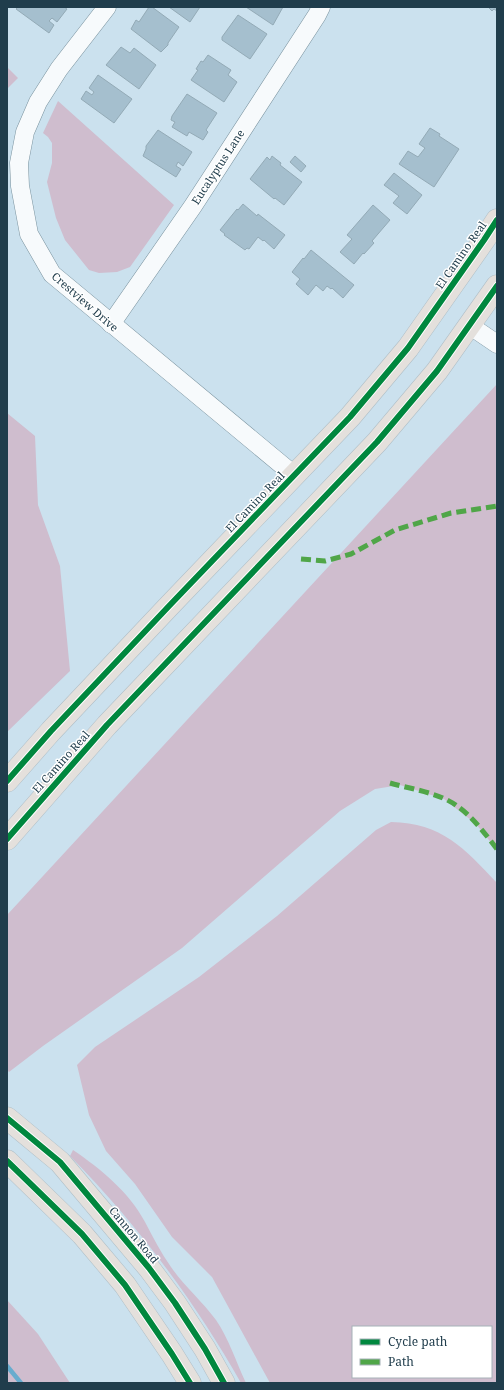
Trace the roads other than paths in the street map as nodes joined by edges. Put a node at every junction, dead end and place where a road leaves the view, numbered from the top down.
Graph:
1 (107, 7) edge
2 (321, 7) edge
3 (497, 220) edge
4 (497, 286) edge
5 (110, 324) junction
6 (469, 325) junction
7 (497, 344) edge
8 (294, 475) junction
9 (7, 781) edge
10 (7, 839) edge
11 (7, 1118) edge
12 (7, 1161) edge
13 (190, 1383) edge
14 (224, 1383) edge

1 - 5 street, Crestview Drive
2 - 5 street, Eucalyptus Lane
3 - 8 main road, El Camino Real
4 - 6 main road, El Camino Real
5 - 8 street, Crestview Drive
6 - 7 street
6 - 10 main road, El Camino Real
8 - 9 main road, El Camino Real
11 - 14 main road, Cannon Road
12 - 13 main road

